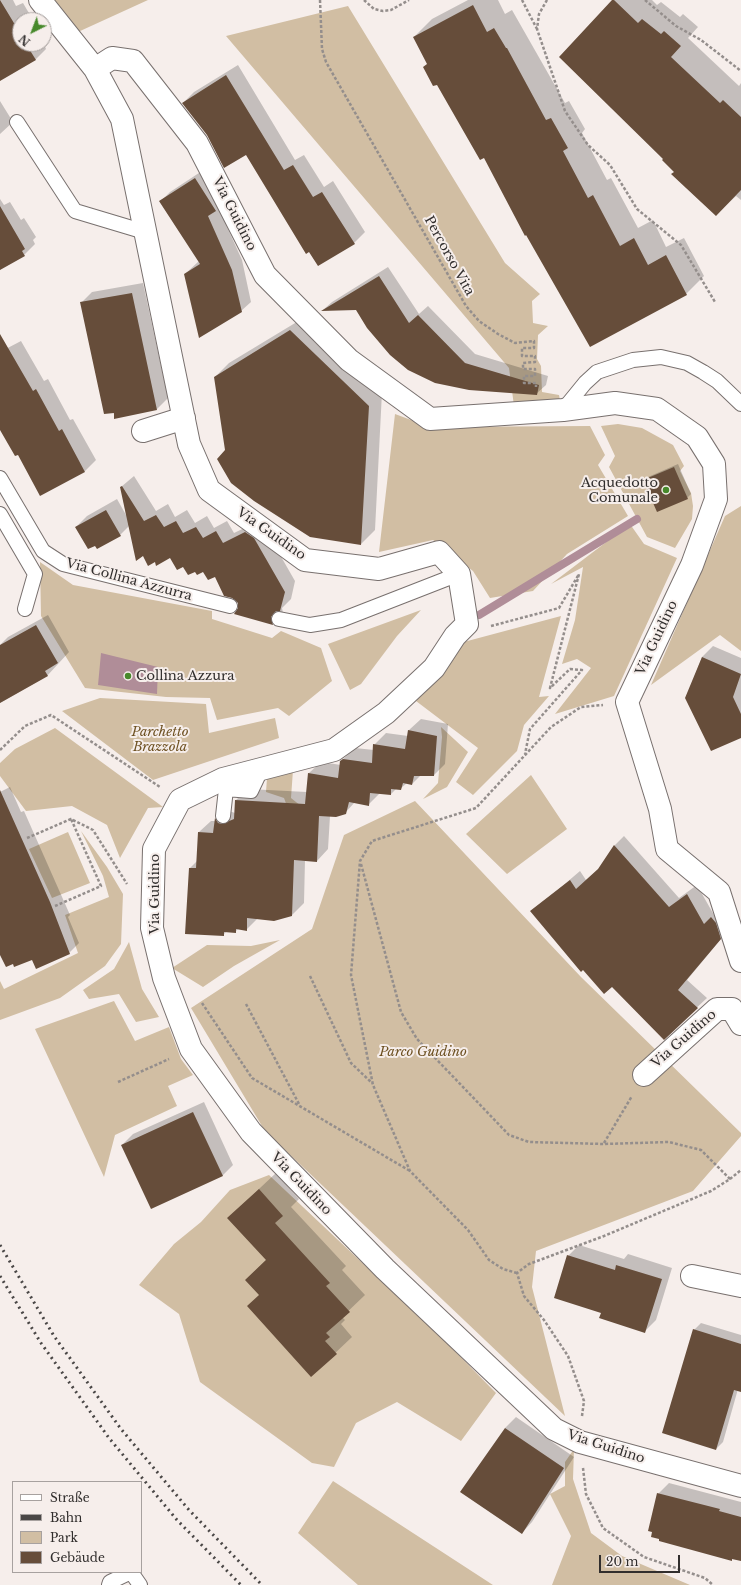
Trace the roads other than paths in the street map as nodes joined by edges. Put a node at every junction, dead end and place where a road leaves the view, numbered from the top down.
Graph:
1 (40, 0) edge
2 (95, 69) junction
3 (17, 122) dead end
4 (145, 232) junction
5 (741, 404) edge
6 (563, 410) junction
7 (184, 418) junction
8 (143, 431) dead end
9 (0, 478) edge
10 (0, 514) edge
11 (459, 574) junction
12 (230, 606) dead end
13 (25, 609) dead end
14 (278, 619) dead end
15 (261, 770) junction
16 (223, 816) dead end
17 (741, 961) edge
18 (741, 1024) edge
19 (644, 1074) road end
20 (692, 1276) dead end
21 (741, 1286) edge
22 (741, 1486) edge
23 (129, 1573) edge
24 (132, 1573) edge
25 (109, 1585) edge
26 (140, 1585) edge

1 - 2 street
2 - 4 street, Via Guidino
2 - 6 street, Via Guidino
3 - 4 lane
4 - 7 street, Via Guidino
5 - 6 lane
6 - 17 street, Via Guidino
7 - 8 street
7 - 11 street, Via Guidino
9 - 12 lane, Via Collina Azzurra
10 - 13 lane
11 - 14 lane
11 - 15 street
15 - 16 lane
15 - 22 street, Via Guidino
18 - 19 street, Via Guidino
20 - 21 street
23 - 25 lane
24 - 26 lane

